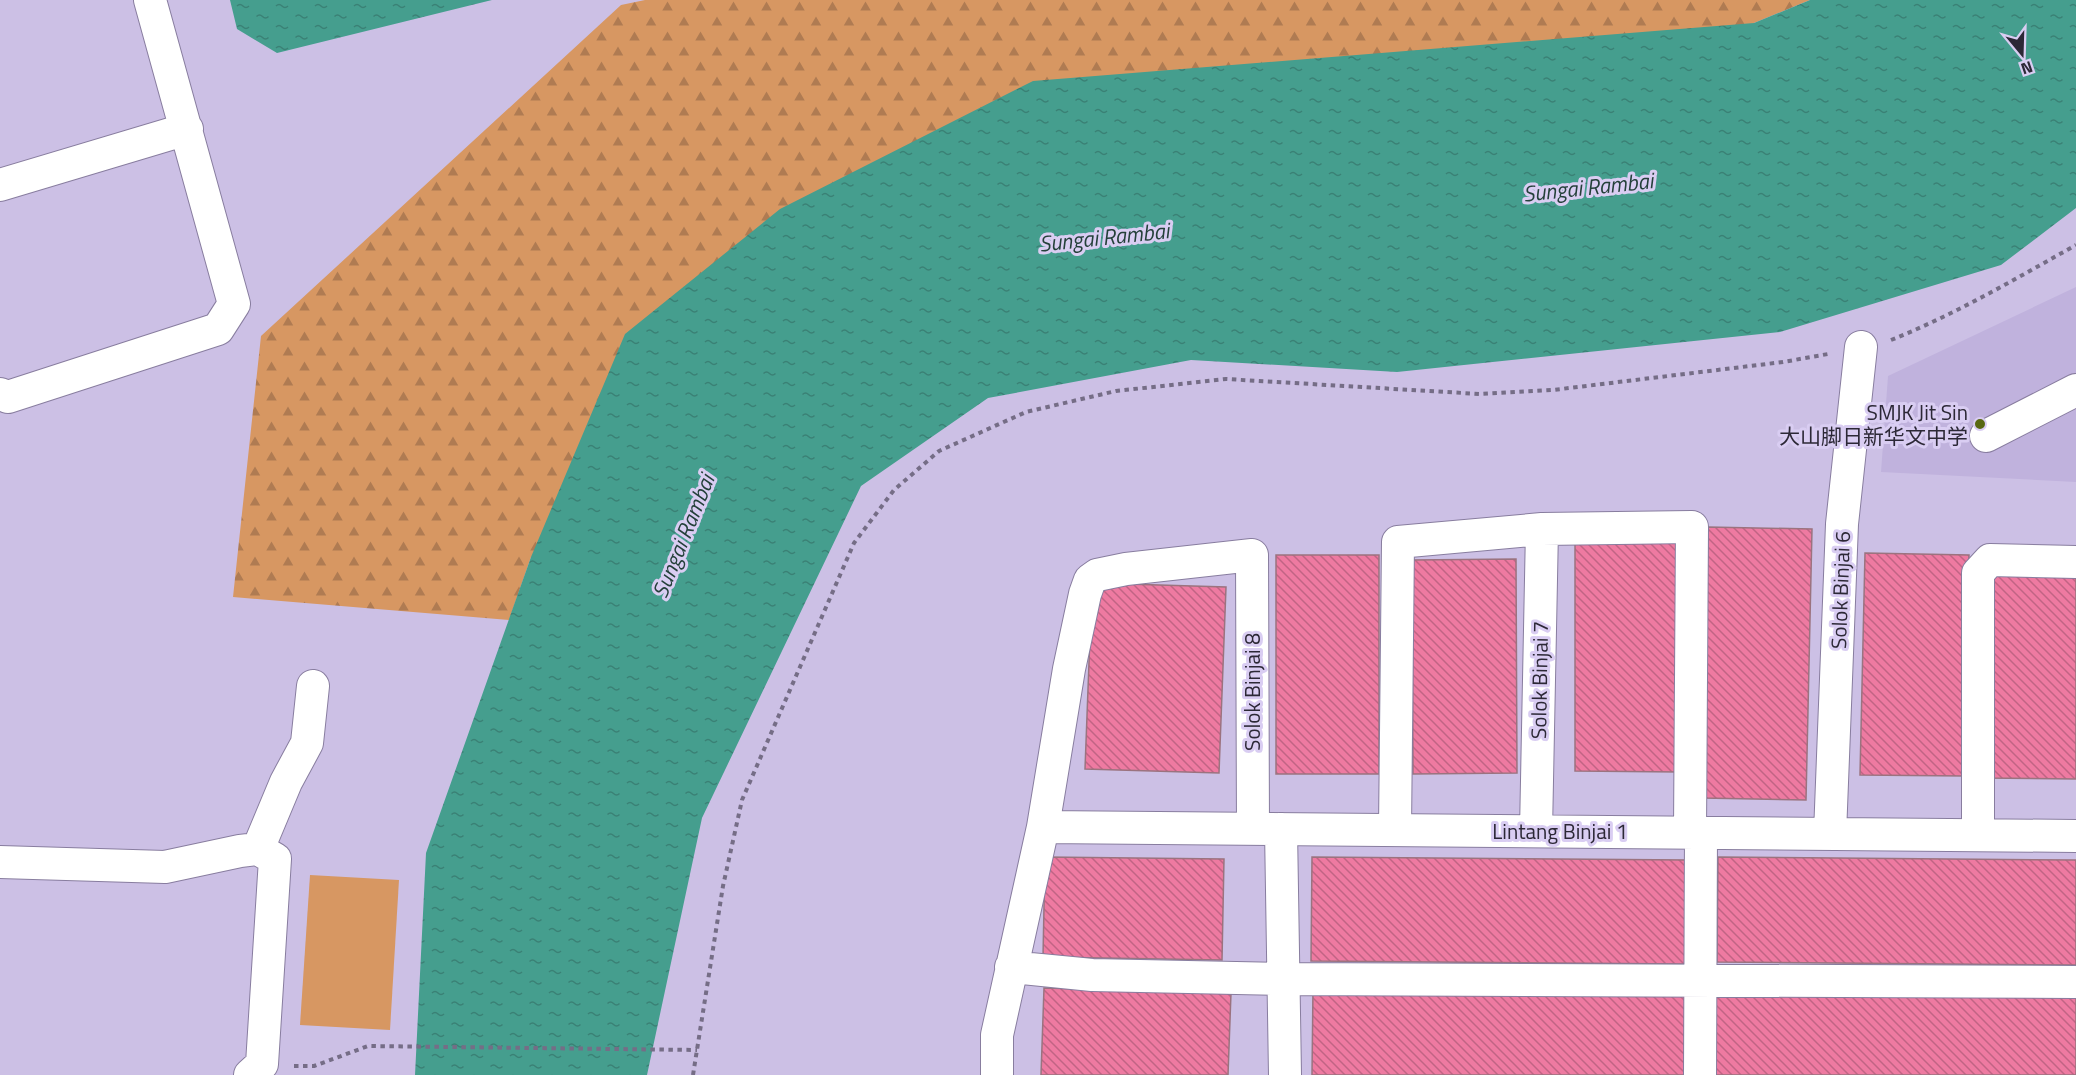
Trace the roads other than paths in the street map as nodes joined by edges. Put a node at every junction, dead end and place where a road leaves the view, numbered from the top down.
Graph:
1 (150, 0) edge
2 (187, 129) junction
3 (0, 185) edge
4 (1861, 347) road end
5 (2076, 390) edge
6 (0, 394) edge
7 (1986, 436) dead end
8 (1542, 529) junction
9 (2076, 562) edge
10 (313, 686) dead end
11 (1043, 827) junction
12 (1267, 829) junction
13 (1395, 830) junction
14 (1536, 831) junction
15 (1696, 832) junction
16 (1830, 834) junction
17 (1978, 835) junction
18 (2076, 836) edge
19 (258, 849) junction
20 (0, 862) edge
21 (1011, 967) junction
22 (1284, 979) junction
23 (1699, 980) junction
24 (2076, 982) edge
25 (256, 1070) edge
26 (996, 1075) edge
27 (1285, 1075) edge
28 (1700, 1075) edge

1 - 2 street
2 - 3 street
2 - 6 street
4 - 16 street, Solok Binjai 6
5 - 7 street
8 - 13 street
8 - 14 street, Solok Binjai 7
8 - 15 street
9 - 17 street
10 - 19 street
11 - 12 street, Lintang Binjai 1
11 - 12 street, Solok Binjai 8
11 - 21 street
12 - 13 street, Lintang Binjai 1
12 - 22 street, Solok Binjai 8
13 - 14 street, Lintang Binjai 1
14 - 15 street, Lintang Binjai 1
15 - 16 street, Lintang Binjai 1
15 - 23 street
16 - 17 street, Lintang Binjai 1
17 - 18 street, Lintang Binjai 1
19 - 20 street
19 - 25 street
21 - 22 street
21 - 26 street
22 - 23 street
22 - 27 street, Solok Binjai 8
23 - 24 street
23 - 28 street

